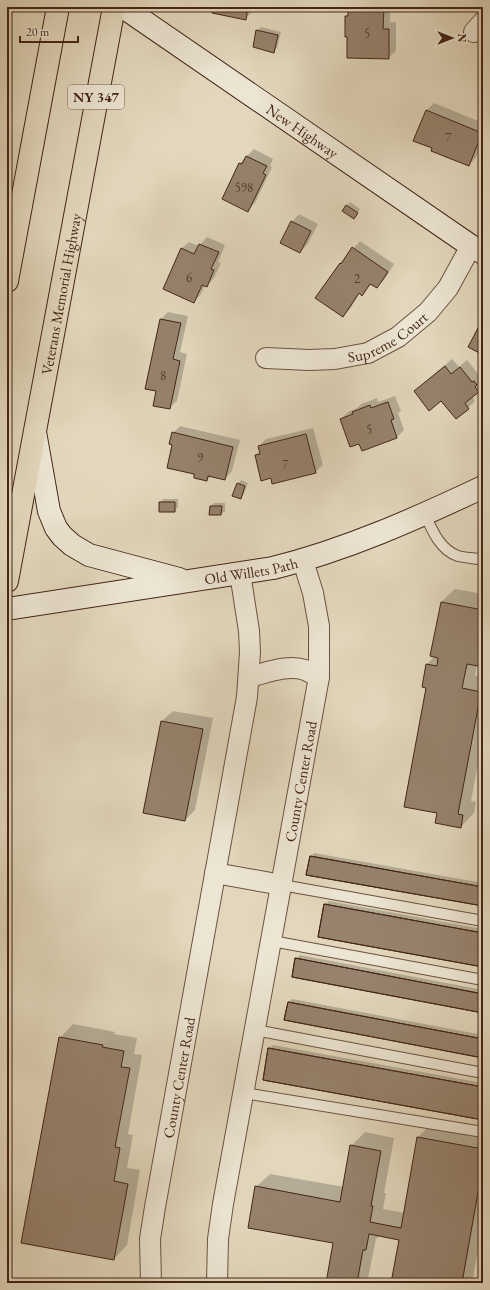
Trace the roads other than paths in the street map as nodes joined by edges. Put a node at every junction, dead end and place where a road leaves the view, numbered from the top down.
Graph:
1 (58, 7) edge
2 (114, 7) edge
3 (122, 7) edge
4 (477, 250) edge
5 (7, 281) edge
6 (266, 358) dead end
7 (35, 430) junction
8 (483, 487) edge
9 (425, 514) junction
10 (483, 560) edge
11 (303, 561) junction
12 (240, 573) junction
13 (7, 581) edge
14 (188, 581) junction
15 (7, 609) edge
16 (249, 677) junction
17 (319, 677) junction
18 (215, 873) junction
19 (282, 885) junction
20 (483, 921) edge
21 (272, 941) junction
22 (483, 980) edge
23 (255, 1030) junction
24 (483, 1073) edge
25 (244, 1092) junction
26 (483, 1132) edge
27 (151, 1283) edge
28 (217, 1283) edge

1 - 5 highway
2 - 7 highway, Veterans Memorial Highway / NY 347
3 - 4 main road, New Highway
4 - 6 street, Supreme Court
7 - 13 highway, Veterans Memorial Highway / NY 347
7 - 14 main road
8 - 9 main road, Old Willets Path
9 - 10 lane
9 - 11 main road, Old Willets Path
11 - 12 main road, Old Willets Path
11 - 17 street, County Center Road
12 - 14 main road, Old Willets Path
12 - 16 street, County Center Road
14 - 15 main road, Old Willets Path
16 - 17 street
16 - 18 street, County Center Road
17 - 19 street, County Center Road
18 - 19 street
18 - 27 street, County Center Road
19 - 20 lane
19 - 21 street, County Center Road
21 - 22 lane
21 - 23 street, County Center Road
23 - 24 lane
23 - 25 street, County Center Road
25 - 26 lane
25 - 28 street, County Center Road

